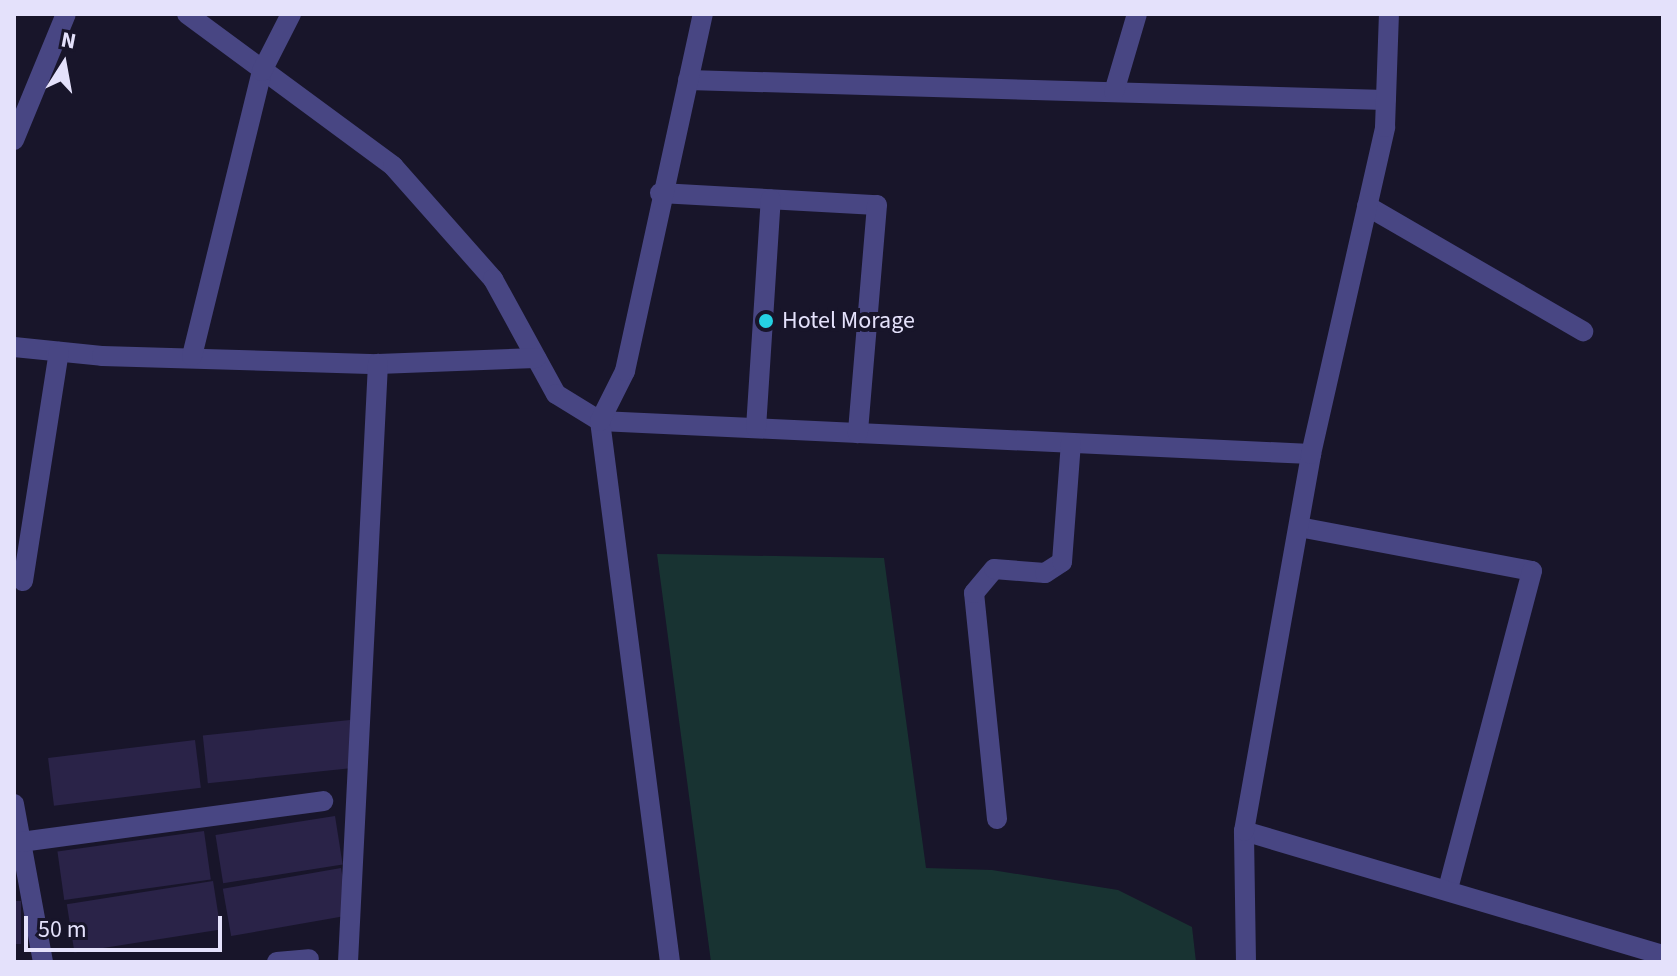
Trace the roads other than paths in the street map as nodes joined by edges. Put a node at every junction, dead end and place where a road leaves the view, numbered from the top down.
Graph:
1 (66, 14) edge
2 (187, 14) edge
3 (291, 14) edge
4 (703, 14) edge
5 (1137, 14) edge
6 (1389, 14) edge
7 (262, 71) junction
8 (688, 80) junction
9 (1114, 92) junction
10 (1386, 100) junction
11 (14, 140) edge
12 (660, 193) junction
13 (771, 199) junction
14 (1367, 206) junction
15 (1583, 331) dead end
16 (14, 347) edge
17 (59, 352) junction
18 (192, 356) junction
19 (536, 358) junction
20 (378, 364) junction
21 (600, 421) junction
22 (756, 428) junction
23 (858, 433) junction
24 (1071, 443) junction
25 (1311, 454) junction
26 (1299, 527) junction
27 (23, 581) dead end
28 (323, 801) dead end
29 (14, 804) edge
30 (997, 819) dead end
31 (1244, 831) junction
32 (18, 834) edge
33 (1448, 890) junction
34 (1663, 955) edge
35 (309, 959) dead end
36 (43, 962) edge
37 (277, 962) edge
38 (348, 962) edge
39 (670, 962) edge
40 (1246, 962) edge

1 - 11 street
2 - 7 street
3 - 7 street
4 - 8 street
5 - 9 street
6 - 10 street
7 - 18 street
7 - 19 street
8 - 9 street
8 - 12 street
9 - 10 street
10 - 14 street
12 - 13 street
12 - 21 street
13 - 22 street
13 - 23 street
14 - 15 street
14 - 25 street
16 - 17 street
17 - 18 street
17 - 27 street
18 - 20 street
19 - 20 street
19 - 21 street
20 - 38 street
21 - 22 street
21 - 39 street
22 - 23 street
23 - 24 street
24 - 25 street
24 - 30 street
25 - 26 street
26 - 31 street
26 - 33 street
28 - 32 street
29 - 32 street
31 - 33 street
31 - 40 street
32 - 36 street
33 - 34 street
35 - 37 street

